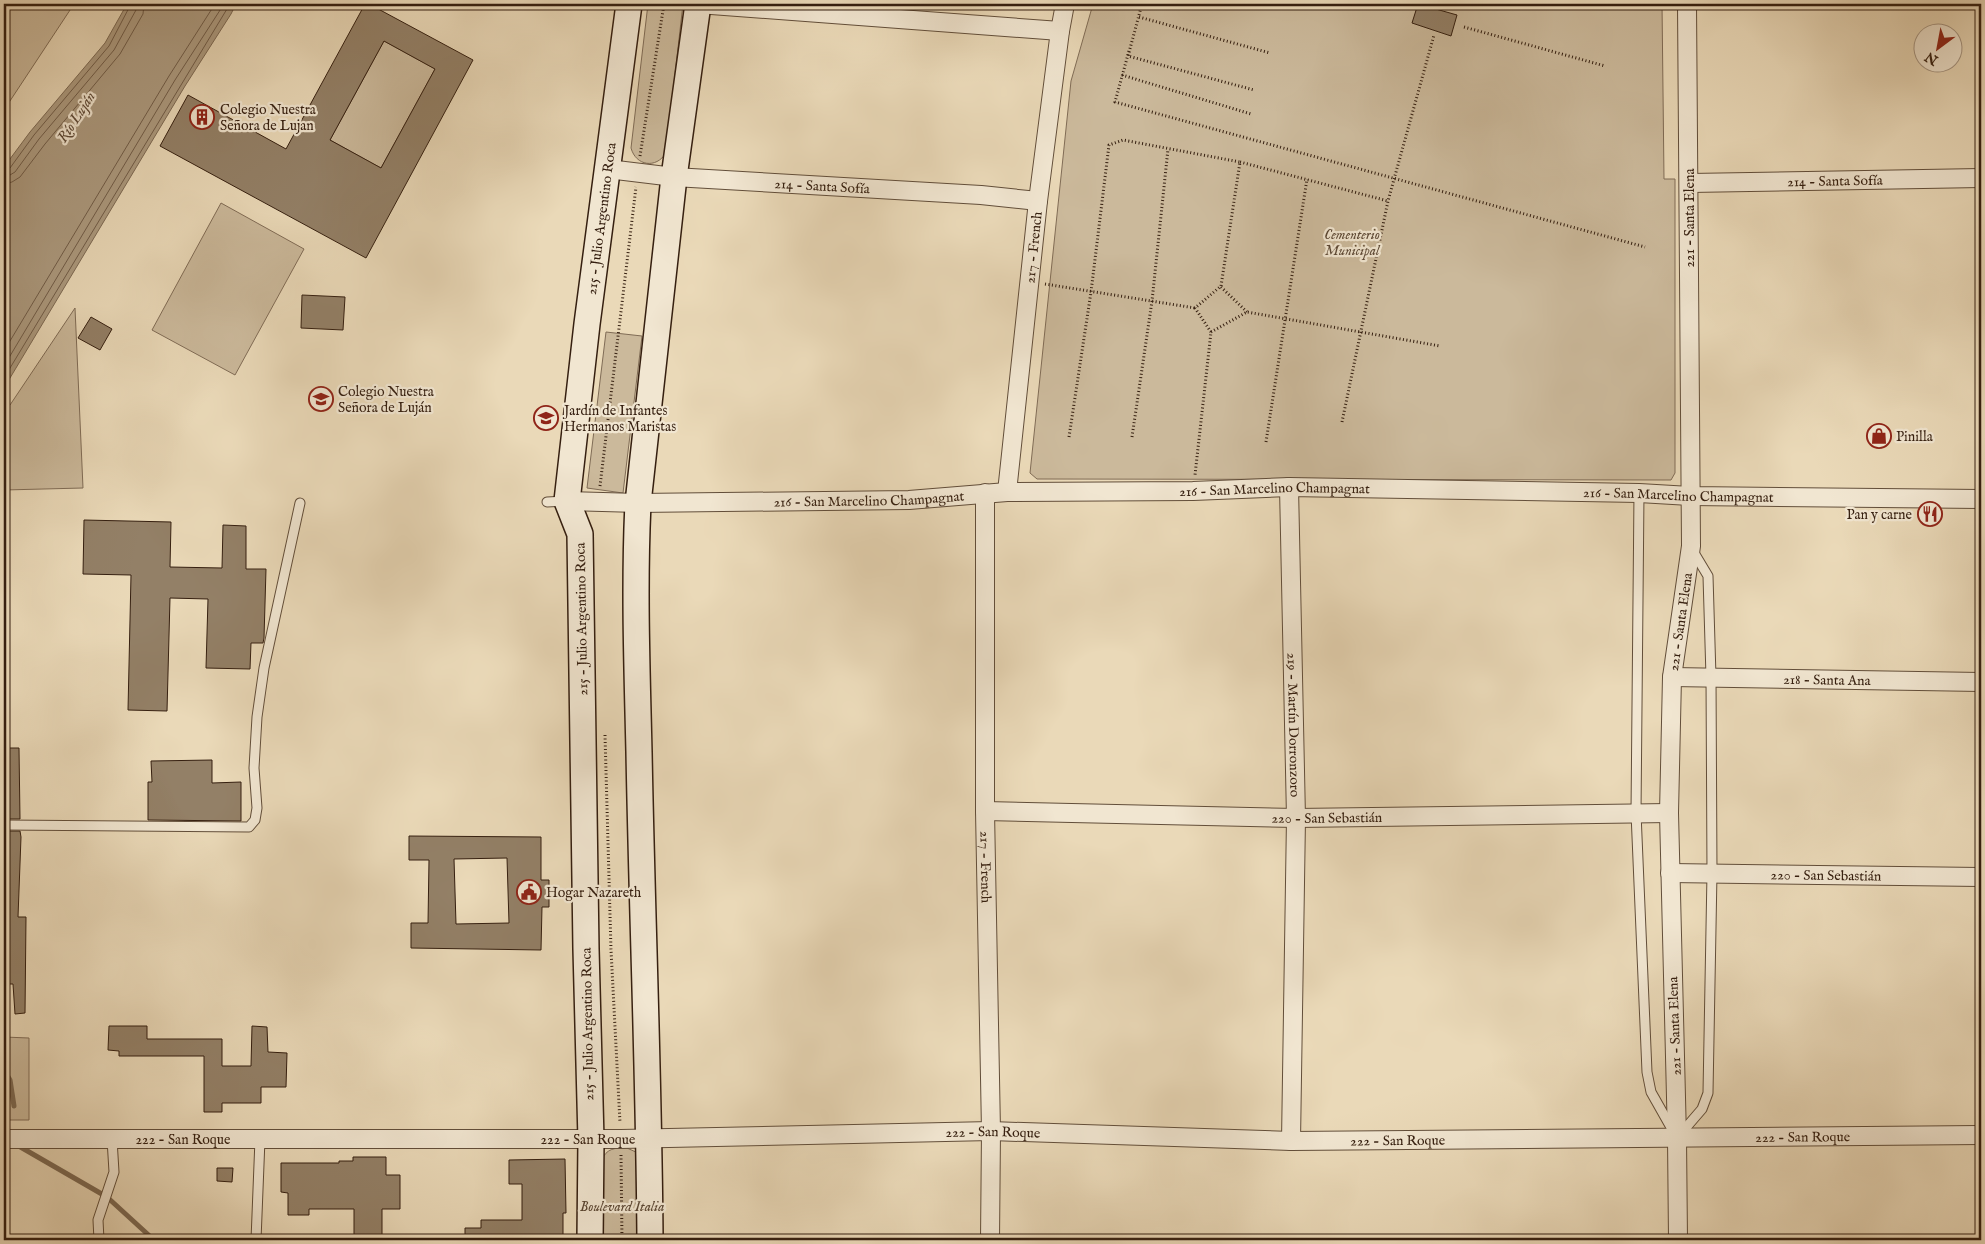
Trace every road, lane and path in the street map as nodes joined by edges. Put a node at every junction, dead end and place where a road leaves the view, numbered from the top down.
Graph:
1 (629, 4) edge
2 (698, 4) edge
3 (1065, 4) edge
4 (1142, 4) edge
5 (1395, 4) edge
6 (1687, 4) edge
7 (1407, 7) dead end
8 (1139, 16) junction
9 (1464, 27) dead end
10 (1060, 31) junction
11 (1434, 35) dead end
12 (1129, 51) junction
13 (1270, 53) dead end
14 (1605, 66) dead end
15 (1122, 75) junction
16 (1254, 90) dead end
17 (1251, 114) dead end
18 (1168, 149) junction
19 (1240, 162) junction
20 (608, 170) junction
21 (674, 177) junction
22 (1394, 177) junction
23 (1981, 178) edge
24 (1307, 179) junction
25 (1690, 183) junction
26 (1388, 200) junction
27 (1038, 201) junction
28 (1645, 247) dead end
29 (1029, 282) junction
30 (1221, 286) junction
31 (1091, 292) junction
32 (1152, 302) junction
33 (1195, 308) junction
34 (1248, 312) junction
35 (1286, 319) junction
36 (1212, 332) junction
37 (1361, 332) junction
38 (1440, 346) dead end
39 (1342, 422) dead end
40 (1068, 437) dead end
41 (1132, 437) dead end
42 (1266, 442) dead end
43 (1289, 487) junction
44 (1193, 491) junction
45 (1007, 492) junction
46 (985, 493) junction
47 (1639, 493) junction
48 (1690, 496) junction
49 (1981, 499) edge
50 (557, 501) junction
51 (300, 503) dead end
52 (638, 503) junction
53 (1691, 546) junction
54 (1672, 677) junction
55 (1711, 677) junction
56 (1981, 682) edge
57 (985, 811) junction
58 (1636, 813) junction
59 (1670, 813) junction
60 (1296, 818) junction
61 (4, 825) edge
62 (1670, 873) junction
63 (1712, 873) junction
64 (1981, 876) edge
65 (991, 1130) junction
66 (1981, 1135) edge
67 (1677, 1138) junction
68 (4, 1139) edge
69 (112, 1139) junction
70 (260, 1139) junction
71 (650, 1139) junction
72 (591, 1140) junction
73 (1291, 1140) junction
74 (99, 1240) edge
75 (256, 1240) edge
76 (590, 1240) edge
77 (650, 1240) edge
78 (990, 1240) edge
79 (1678, 1240) edge

1 - 20 street, 215 - Julio Argentino Roca
2 - 10 street
2 - 21 street
3 - 10 street, 217 - French
4 - 8 path
5 - 7 path
6 - 25 street, 221 - Santa Elena
8 - 12 path
8 - 13 path
9 - 14 path
10 - 27 street, 217 - French
11 - 22 path
12 - 15 path
12 - 16 path
15 - 17 path
15 - 22 path
18 - 19 path
18 - 31 path
18 - 32 path
19 - 24 path
19 - 30 path
20 - 21 street, 214 - Santa Sofía
20 - 50 street, 215 - Julio Argentino Roca
21 - 27 street, 214 - Santa Sofía
21 - 52 street
22 - 26 path
22 - 28 path
23 - 25 street, 214 - Santa Sofía
24 - 26 path
24 - 35 path
25 - 48 street, 221 - Santa Elena
26 - 37 path
27 - 29 street, 217 - French
29 - 31 path
29 - 45 street, 217 - French
30 - 33 path
30 - 34 path
31 - 32 path
31 - 40 path
32 - 33 path
32 - 41 path
33 - 36 path
34 - 35 path
34 - 36 path
35 - 37 path
35 - 42 path
36 - 44 path
37 - 38 path
37 - 39 path
43 - 44 street, 216 - San Marcelino Champagnat
43 - 47 street, 216 - San Marcelino Champagnat
43 - 60 street, 219 - Martín Dorronzoro
44 - 45 street, 216 - San Marcelino Champagnat
45 - 46 street, 216 - San Marcelino Champagnat
46 - 52 street, 216 - San Marcelino Champagnat
46 - 57 street, 217 - French
47 - 48 street, 216 - San Marcelino Champagnat
47 - 58 lane
48 - 49 street, 216 - San Marcelino Champagnat
48 - 53 street, 221 - Santa Elena
50 - 52 street, 216 - San Marcelino Champagnat
50 - 72 street, 215 - Julio Argentino Roca
51 - 61 lane
52 - 71 street
53 - 54 street, 221 - Santa Elena
53 - 55 lane
54 - 55 street, 218 - Santa Ana
54 - 59 street, 221 - Santa Elena
55 - 56 street, 218 - Santa Ana
55 - 63 lane
57 - 60 street, 220 - San Sebastián
57 - 65 street, 217 - French
58 - 59 street, 220 - San Sebastián
58 - 60 street, 220 - San Sebastián
58 - 67 lane
59 - 62 street, 221 - Santa Elena
60 - 73 street, 219 - Martín Dorronzoro
62 - 63 street, 220 - San Sebastián
62 - 67 street, 221 - Santa Elena
63 - 64 street, 220 - San Sebastián
63 - 67 lane
65 - 71 street, 222 - San Roque
65 - 73 street, 222 - San Roque
65 - 78 street, 217 - French
66 - 67 street, 222 - San Roque
67 - 73 street, 222 - San Roque
67 - 79 street, 221 - Santa Elena
68 - 69 street, 222 - San Roque
69 - 70 street, 222 - San Roque
69 - 74 lane
70 - 72 street, 222 - San Roque
70 - 75 lane
71 - 72 street, 222 - San Roque
71 - 77 street
72 - 76 street, 215 - Julio Argentino Roca

